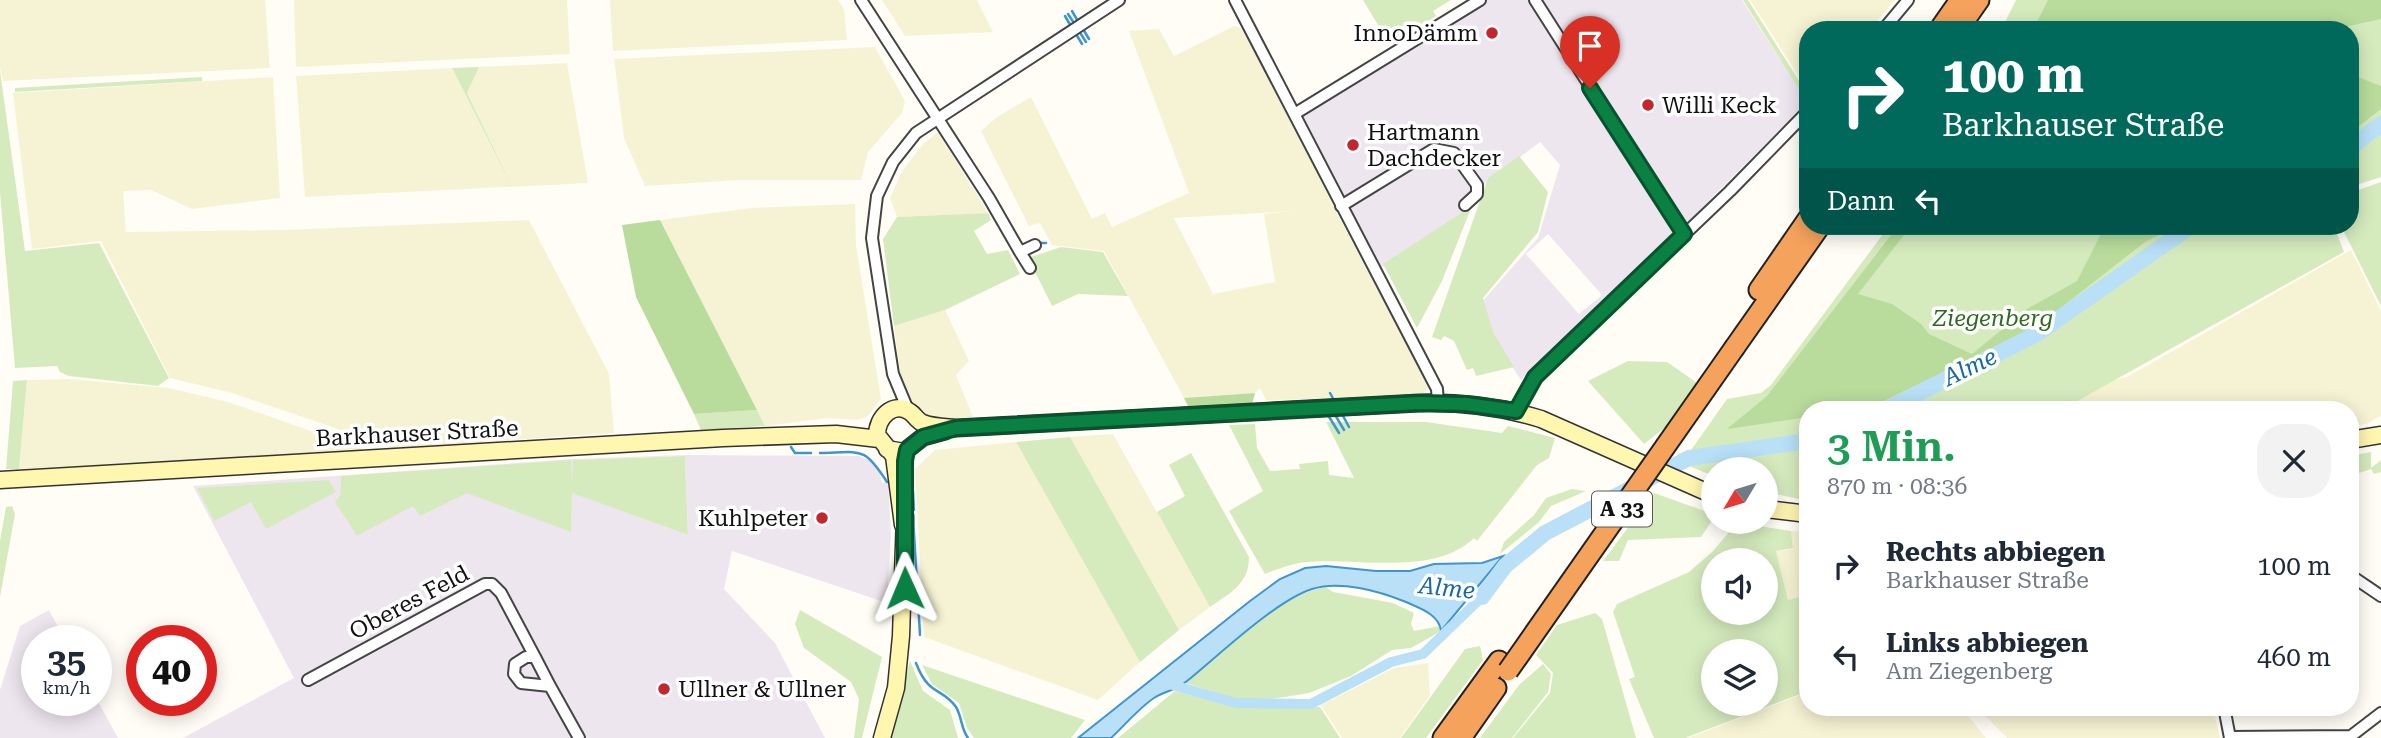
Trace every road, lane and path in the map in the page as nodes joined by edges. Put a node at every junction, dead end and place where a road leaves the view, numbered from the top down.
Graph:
1 (861, 0) edge
2 (1119, 0) edge
3 (1235, 0) edge
4 (1480, 0) edge
5 (1535, 0) edge
6 (1908, 0) edge
7 (1960, 0) edge
8 (1979, 0) edge
9 (1890, 21) edge
10 (1945, 21) edge
11 (1964, 21) edge
12 (1296, 113) junction
13 (938, 118) junction
14 (1799, 120) edge
15 (1465, 205) dead end
16 (1341, 206) junction
17 (1799, 233) edge
18 (1684, 234) junction
19 (1813, 235) edge
20 (1035, 245) dead end
21 (1020, 252) junction
22 (1030, 268) dead end
23 (1730, 343) junction
24 (893, 374) junction
25 (1438, 403) junction
26 (1516, 411) junction
27 (913, 415) junction
28 (956, 428) junction
29 (882, 431) junction
30 (2381, 435) edge
31 (2359, 439) edge
32 (912, 446) junction
33 (0, 481) edge
34 (1701, 490) edge
35 (1778, 510) edge
36 (1799, 513) edge
37 (903, 524) junction
38 (2359, 582) edge
39 (2381, 596) edge
40 (535, 657) junction
41 (1504, 666) junction
42 (308, 680) dead end
43 (550, 685) junction
44 (2381, 713) edge
45 (2226, 716) edge
46 (2230, 737) edge
47 (579, 738) edge
48 (882, 738) edge
49 (1443, 738) edge
50 (1461, 738) edge

1 - 13 street
2 - 13 street
3 - 12 street
4 - 12 street
5 - 18 street
6 - 9 street
7 - 10 highway
8 - 11 highway
12 - 16 street
13 - 21 street
13 - 24 street
14 - 18 street
15 - 16 street
16 - 25 street
17 - 23 highway, A 33
18 - 26 street
19 - 23 highway, A 33
20 - 21 street
21 - 22 street
23 - 41 highway, A 33
24 - 27 street
24 - 29 street
25 - 26 street
25 - 28 street
26 - 34 street
27 - 28 street
27 - 29 street
27 - 32 street
28 - 32 street
29 - 32 street
29 - 33 street, Barkhauser Straße
29 - 37 street
30 - 31 street
32 - 37 street
35 - 36 street
37 - 48 street
38 - 39 street
40 - 42 street, Oberes Feld
40 - 43 street, Oberes Feld
40 - 43 street
41 - 49 highway, A 33
41 - 50 highway, A 33
43 - 47 street, Oberes Feld
44 - 46 street
45 - 46 street

